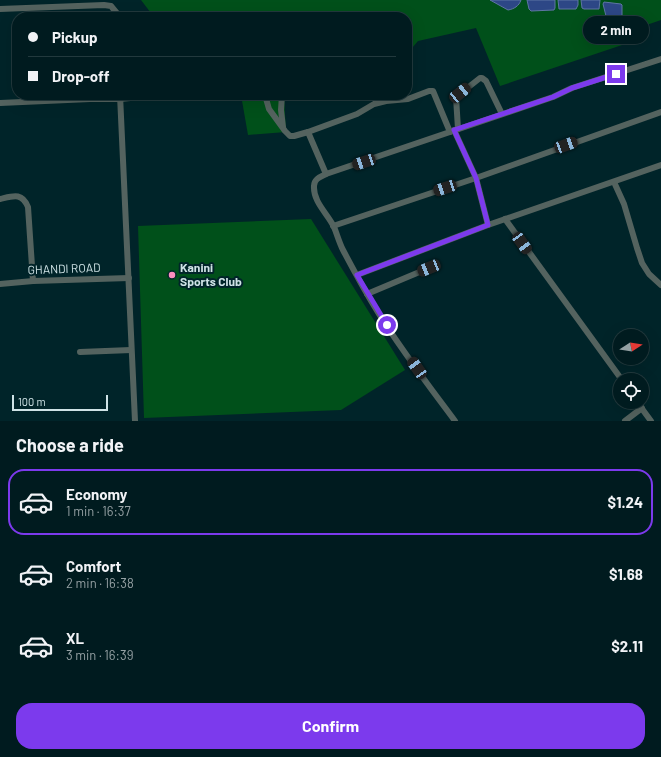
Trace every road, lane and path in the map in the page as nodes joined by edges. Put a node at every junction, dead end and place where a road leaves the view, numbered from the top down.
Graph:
1 (0, 9) edge
2 (116, 12) edge
3 (661, 59) edge
4 (412, 98) edge
5 (68, 100) edge
6 (120, 100) edge
7 (267, 100) edge
8 (282, 100) edge
9 (397, 100) edge
10 (0, 103) edge
11 (661, 112) edge
12 (502, 114) junction
13 (283, 129) junction
14 (454, 130) junction
15 (308, 132) junction
16 (661, 166) edge
17 (326, 174) junction
18 (476, 178) junction
19 (614, 182) junction
20 (0, 199) edge
21 (505, 219) junction
22 (488, 225) junction
23 (333, 226) junction
24 (429, 268) dead end
25 (357, 275) junction
26 (129, 278) junction
27 (33, 281) junction
28 (0, 284) edge
29 (661, 285) edge
30 (367, 294) junction
31 (131, 350) junction
32 (80, 352) dead end
33 (617, 373) edge
34 (641, 409) edge
35 (643, 409) edge
36 (134, 421) edge
37 (455, 421) edge
38 (625, 421) edge
39 (651, 421) edge

1 - 2 street
3 - 12 street
4 - 14 street
5 - 10 street
6 - 26 street
7 - 13 street
8 - 13 street
9 - 15 street
11 - 18 street
12 - 14 street
12 - 14 street
13 - 15 street
14 - 17 street
14 - 18 street
15 - 17 street
16 - 19 street
17 - 23 street
18 - 22 street
18 - 23 street
19 - 21 street
19 - 29 street
20 - 27 street
21 - 22 street
21 - 33 street
22 - 25 street
23 - 25 street
24 - 30 street
25 - 30 street
26 - 27 street, GHANDI ROAD
26 - 31 street
27 - 28 street, GHANDI ROAD
30 - 37 street
31 - 32 street
31 - 36 street
34 - 38 street
35 - 39 street

